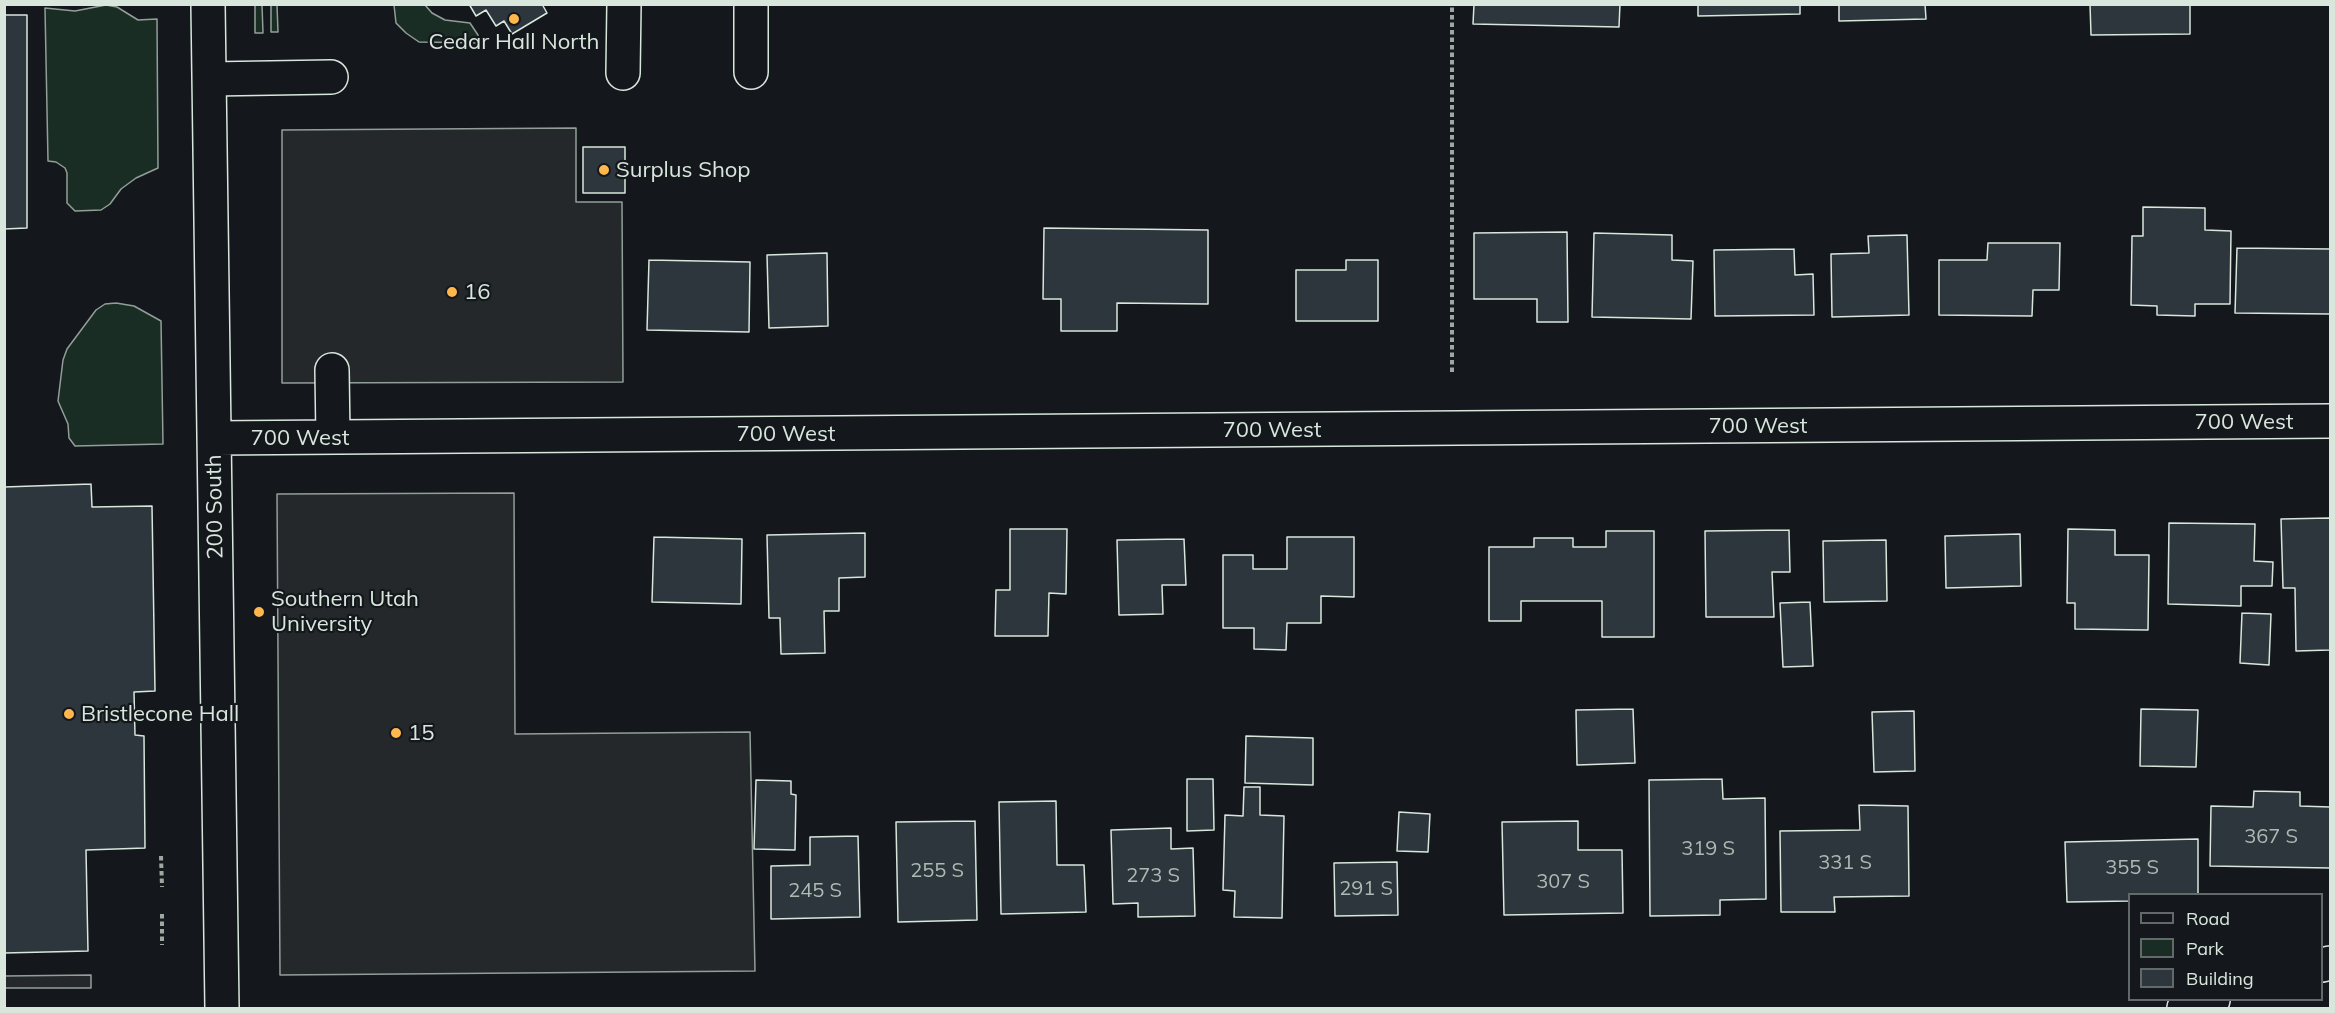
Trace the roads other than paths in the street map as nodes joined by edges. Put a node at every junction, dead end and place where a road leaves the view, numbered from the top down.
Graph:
1 (208, 4) edge
2 (624, 4) edge
3 (751, 4) edge
4 (751, 72) dead end
5 (623, 73) dead end
6 (331, 77) dead end
7 (210, 79) junction
8 (332, 370) dead end
9 (2331, 421) edge
10 (333, 437) junction
11 (214, 438) junction
12 (2207, 1001) edge
13 (222, 1008) edge
14 (2184, 1008) edge

1 - 7 street, 200 South
2 - 5 street
3 - 4 street
6 - 7 street
7 - 11 street, 200 South
8 - 10 street
9 - 10 street, 700 West
10 - 11 street, 700 West
11 - 13 street, 200 South
12 - 14 street

